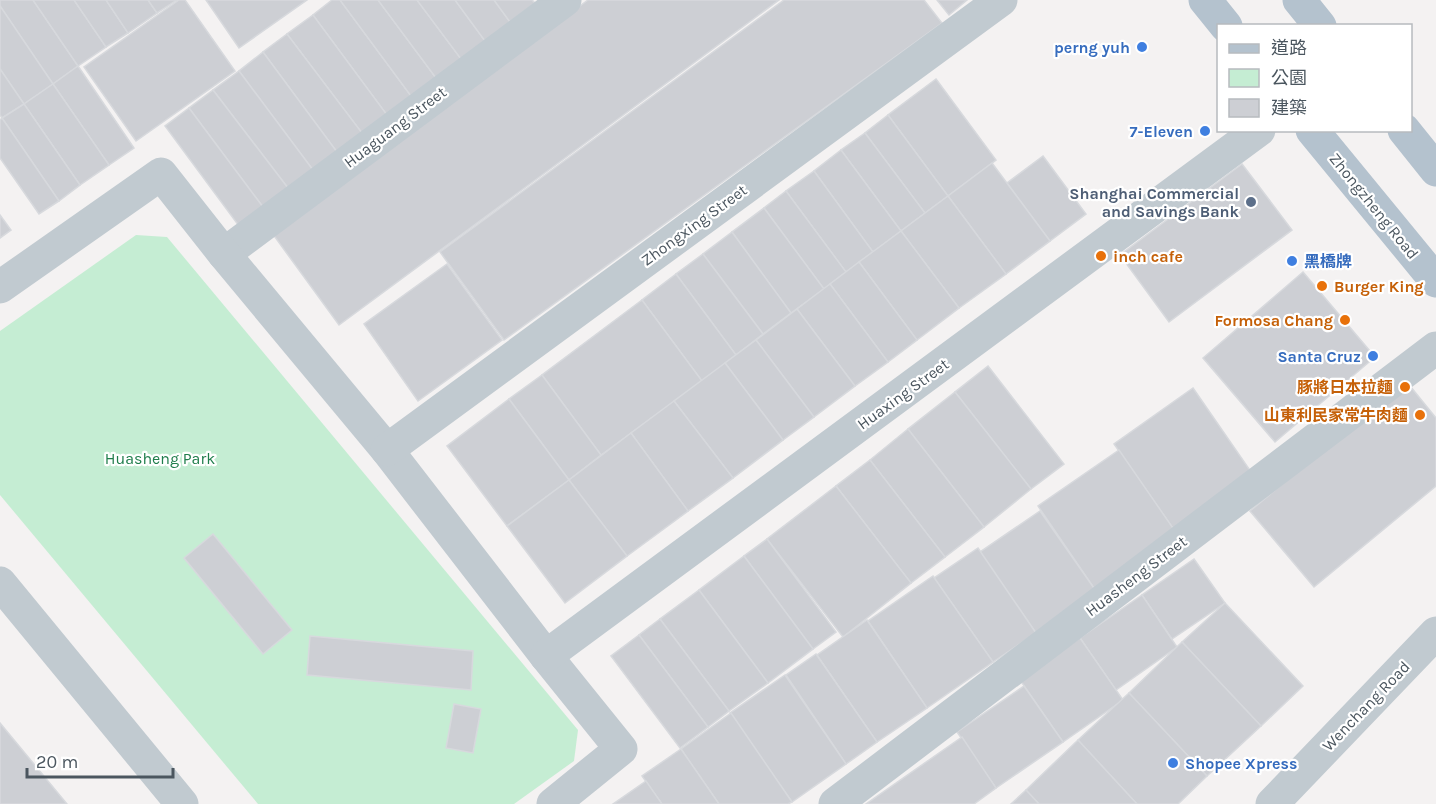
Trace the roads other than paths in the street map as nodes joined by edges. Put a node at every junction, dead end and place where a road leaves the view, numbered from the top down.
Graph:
1 (565, 0) edge
2 (1000, 0) edge
3 (1205, 0) edge
4 (1299, 0) edge
5 (1224, 24) edge
6 (1318, 24) edge
7 (1256, 132) edge
8 (1314, 132) edge
9 (1406, 132) edge
10 (1435, 168) edge
11 (224, 255) junction
12 (1436, 281) edge
13 (0, 287) edge
14 (1436, 348) edge
15 (387, 450) junction
16 (0, 583) edge
17 (1436, 633) edge
18 (546, 656) junction
19 (182, 804) edge
20 (553, 804) edge
21 (835, 804) edge
22 (1272, 804) edge

1 - 11 street, Huaguang Street
2 - 15 street, Zhongxing Street
3 - 5 main road
4 - 6 main road
7 - 18 street, Huaxing Street
8 - 12 main road, Zhongzheng Road
9 - 10 main road
11 - 13 street
11 - 15 street
14 - 21 street, Huasheng Street
15 - 18 street
16 - 19 street
17 - 22 street, Wenchang Road
18 - 20 street

